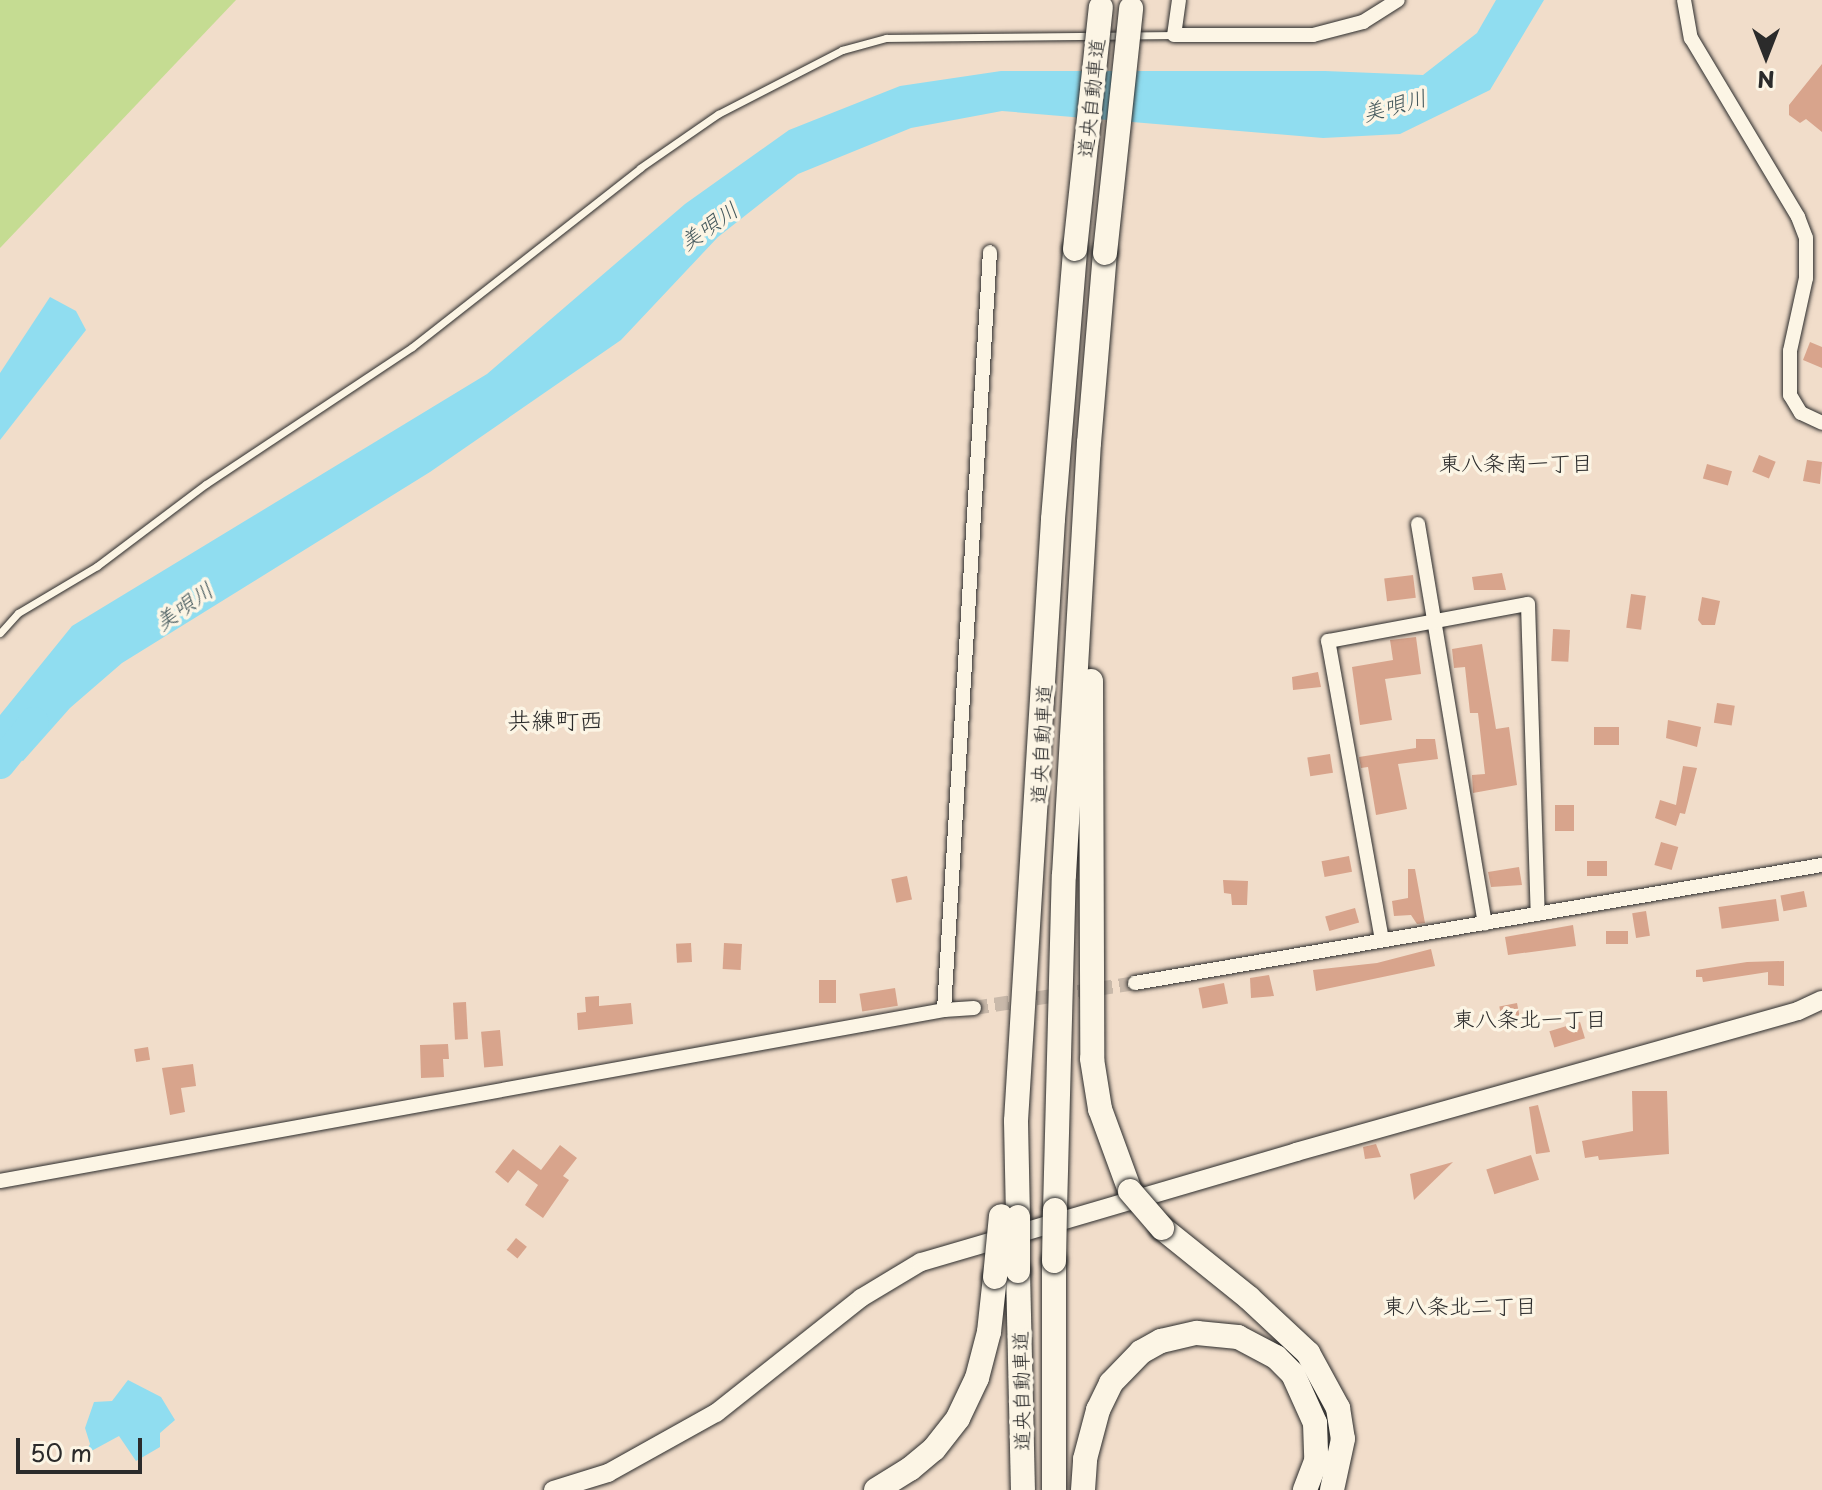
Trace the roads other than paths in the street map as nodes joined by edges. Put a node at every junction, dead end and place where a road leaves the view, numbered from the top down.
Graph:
1 (1179, 0) edge
2 (1398, 0) edge
3 (1684, 0) edge
4 (1102, 3) edge
5 (1131, 4) edge
6 (1174, 35) junction
7 (990, 252) dead end
8 (1822, 423) edge
9 (1089, 443) junction
10 (1418, 524) dead end
11 (1434, 621) junction
12 (0, 633) edge
13 (1822, 865) edge
14 (1538, 914) junction
15 (1485, 923) junction
16 (1382, 940) junction
17 (1135, 983) tunnel mouth
18 (1822, 1000) edge
19 (974, 1008) tunnel mouth
20 (944, 1010) junction
21 (0, 1181) edge
22 (1007, 1274) junction
23 (553, 1490) edge
24 (876, 1490) edge
25 (1023, 1490) edge
26 (1054, 1490) edge
27 (1083, 1490) edge
28 (1305, 1490) edge
29 (1332, 1490) edge

1 - 6 street
2 - 6 street
3 - 8 street
4 - 22 highway, 道央自動車道, bridge
5 - 9 highway, 道央自動車道, bridge
6 - 12 lane
7 - 20 street
9 - 26 highway, 道央自動車道, bridge
9 - 29 highway, bridge
10 - 11 street
11 - 14 street
11 - 15 street
11 - 16 street
13 - 14 street
14 - 15 street
15 - 16 street
16 - 17 street
18 - 23 street
19 - 20 street
20 - 21 street
22 - 24 highway
22 - 25 highway, 道央自動車道
27 - 28 highway

